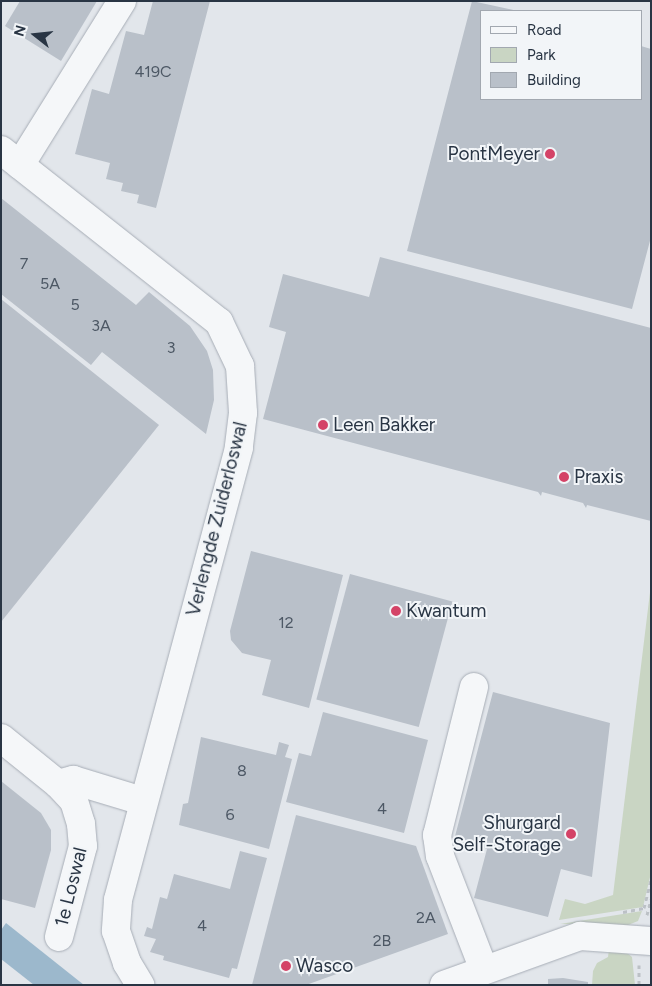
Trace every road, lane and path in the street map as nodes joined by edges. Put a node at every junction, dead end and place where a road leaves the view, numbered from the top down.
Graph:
1 (122, 1) edge
2 (11, 158) edge
3 (474, 687) dead end
4 (1, 738) edge
5 (58, 784) junction
6 (142, 801) junction
7 (651, 878) edge
8 (651, 899) edge
9 (642, 909) dead end
10 (59, 937) dead end
11 (645, 941) edge
12 (484, 970) junction
13 (133, 974) edge
14 (444, 985) edge
15 (639, 985) edge

1 - 2 street, Verlengde Zuiderloswal
2 - 6 street, Verlengde Zuiderloswal
3 - 12 street
4 - 5 street, 1e Loswal
5 - 6 street
5 - 10 street, 1e Loswal
6 - 13 street, Verlengde Zuiderloswal
7 - 9 path
8 - 11 path
11 - 12 street
11 - 15 path
12 - 14 street

